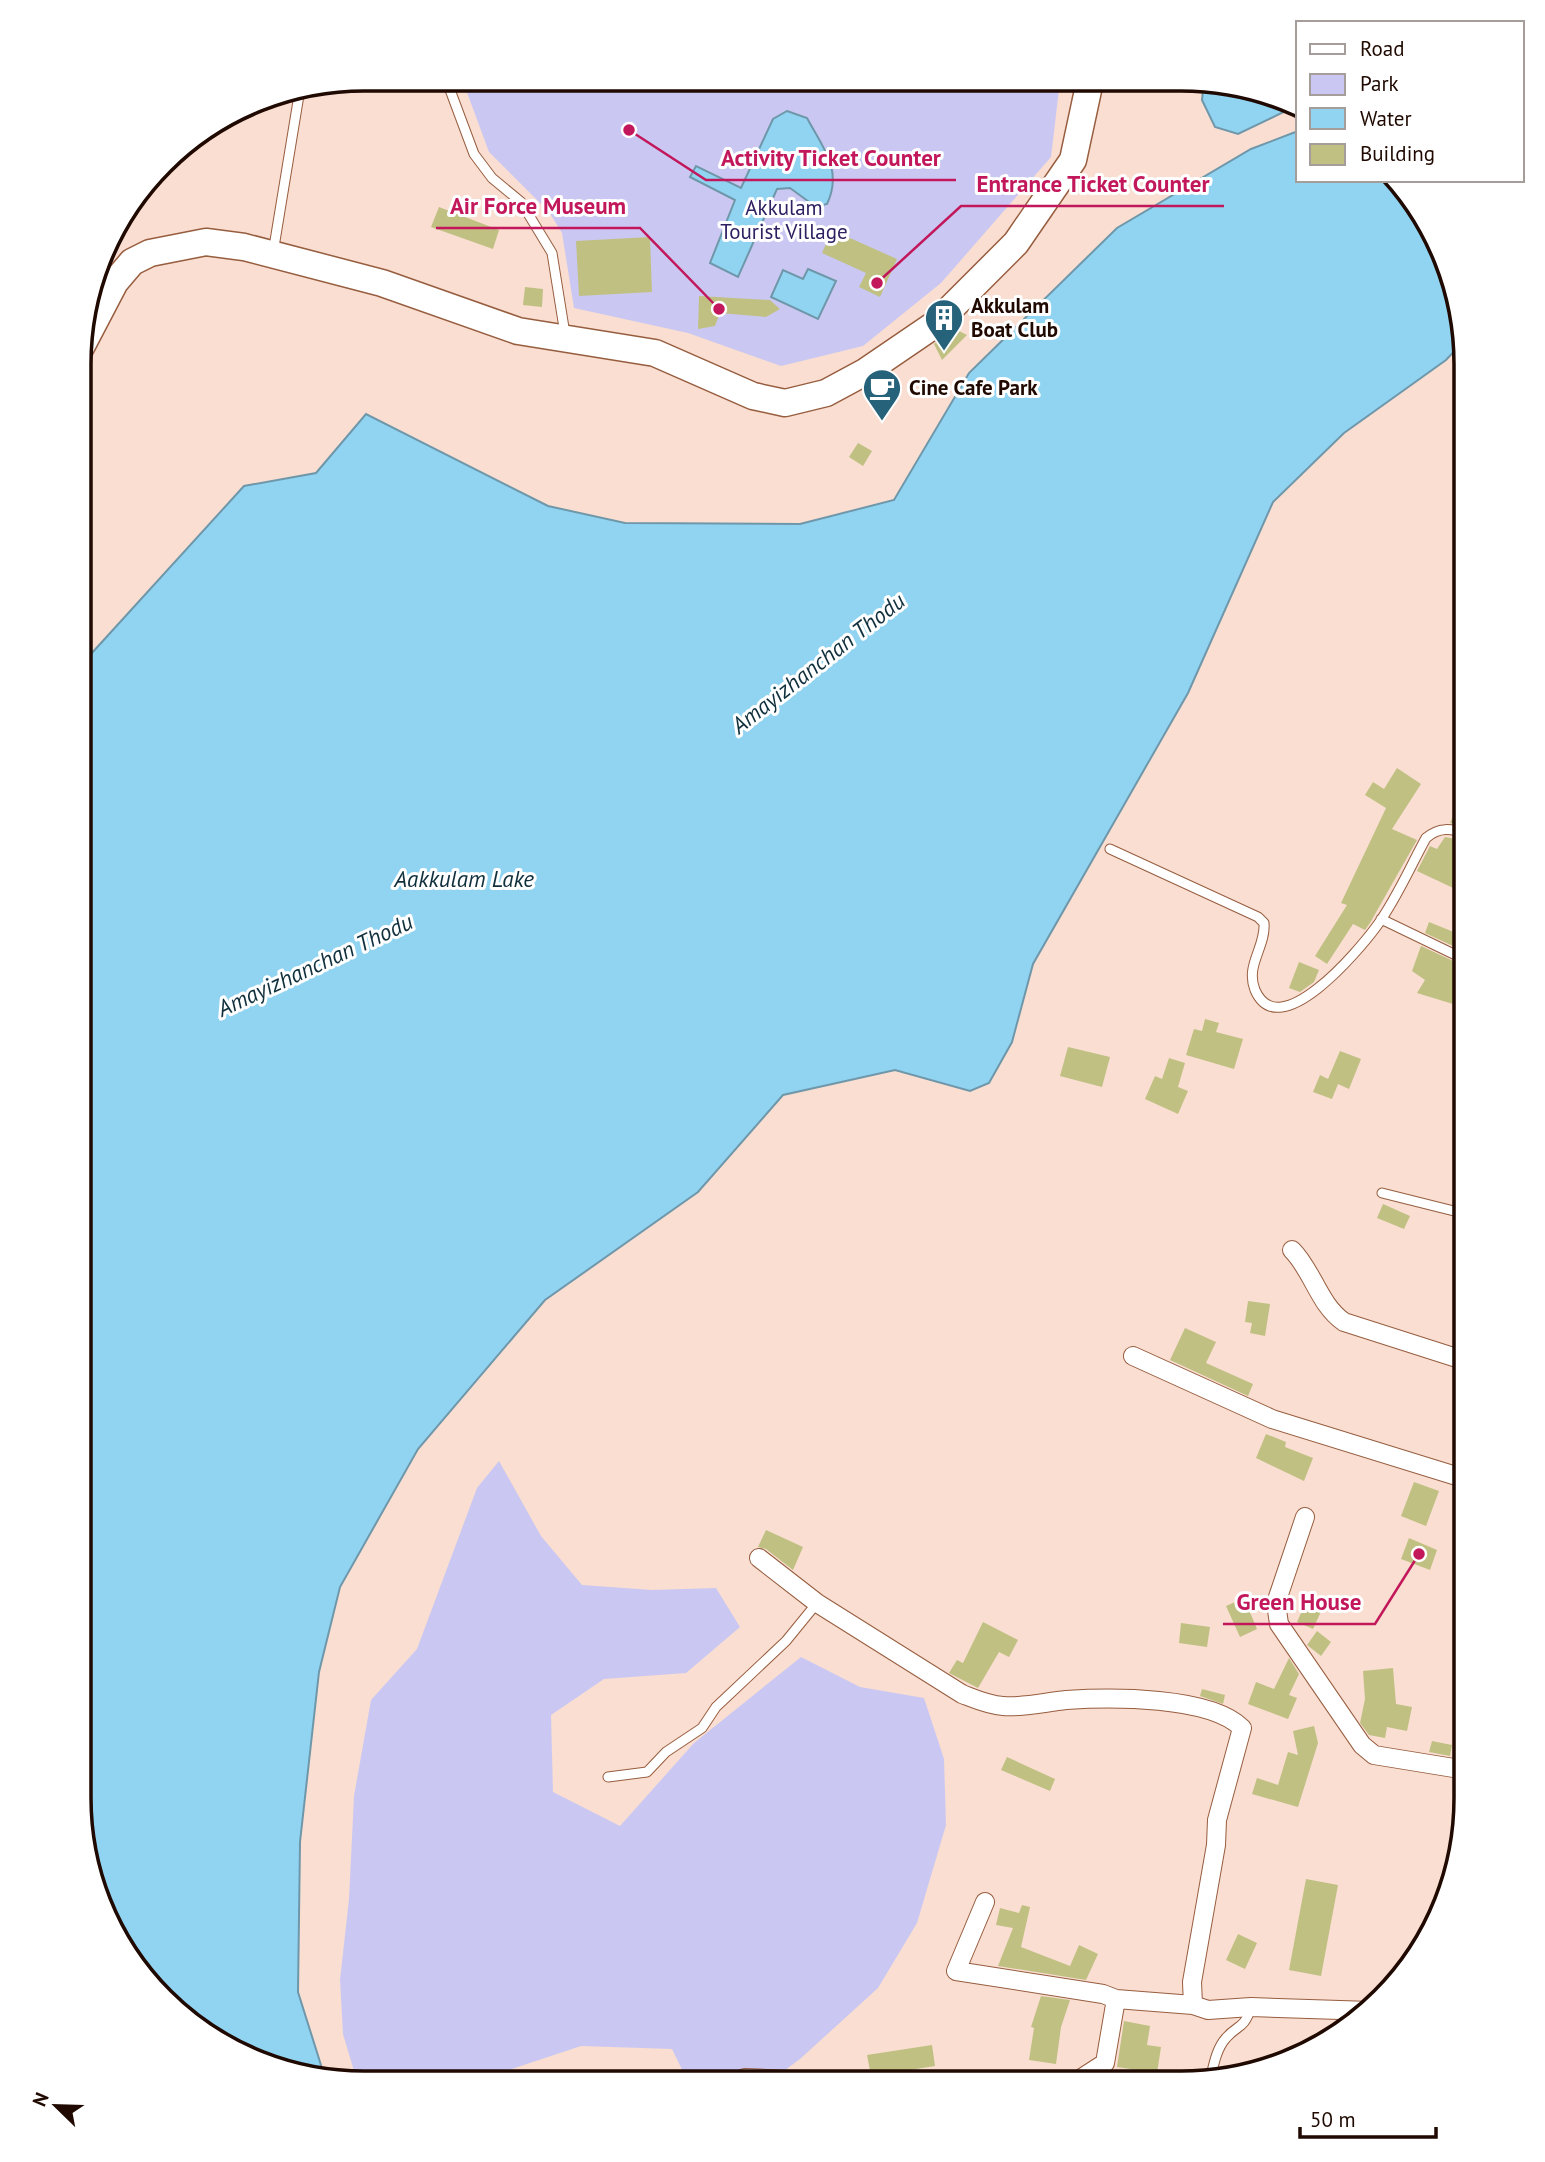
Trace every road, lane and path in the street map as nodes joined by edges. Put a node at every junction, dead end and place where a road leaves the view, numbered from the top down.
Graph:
1 (450, 91) edge
2 (1088, 91) edge
3 (298, 99) edge
4 (273, 255) junction
5 (94, 322) edge
6 (566, 339) junction
7 (1454, 830) edge
8 (1110, 849) dead end
9 (1381, 919) junction
10 (1454, 954) edge
11 (1382, 1193) dead end
12 (1454, 1211) edge
13 (1292, 1250) dead end
14 (1133, 1356) dead end
15 (1454, 1357) edge
16 (1454, 1475) edge
17 (1305, 1517) dead end
18 (759, 1558) dead end
19 (817, 1603) junction
20 (1454, 1767) edge
21 (608, 1777) dead end
22 (985, 1902) dead end
23 (1116, 1999) junction
24 (1193, 2005) junction
25 (1251, 2007) junction
26 (1350, 2012) edge
27 (1213, 2069) edge
28 (1093, 2071) edge

1 - 6 lane
2 - 6 main road
3 - 4 lane
4 - 5 main road
4 - 6 main road
7 - 9 lane
8 - 9 lane
9 - 10 lane
11 - 12 lane
13 - 15 street
14 - 16 street
17 - 20 street
18 - 19 street
19 - 21 lane
19 - 24 street
22 - 23 street
23 - 24 street
23 - 28 street
24 - 25 street
25 - 26 street
25 - 27 lane

